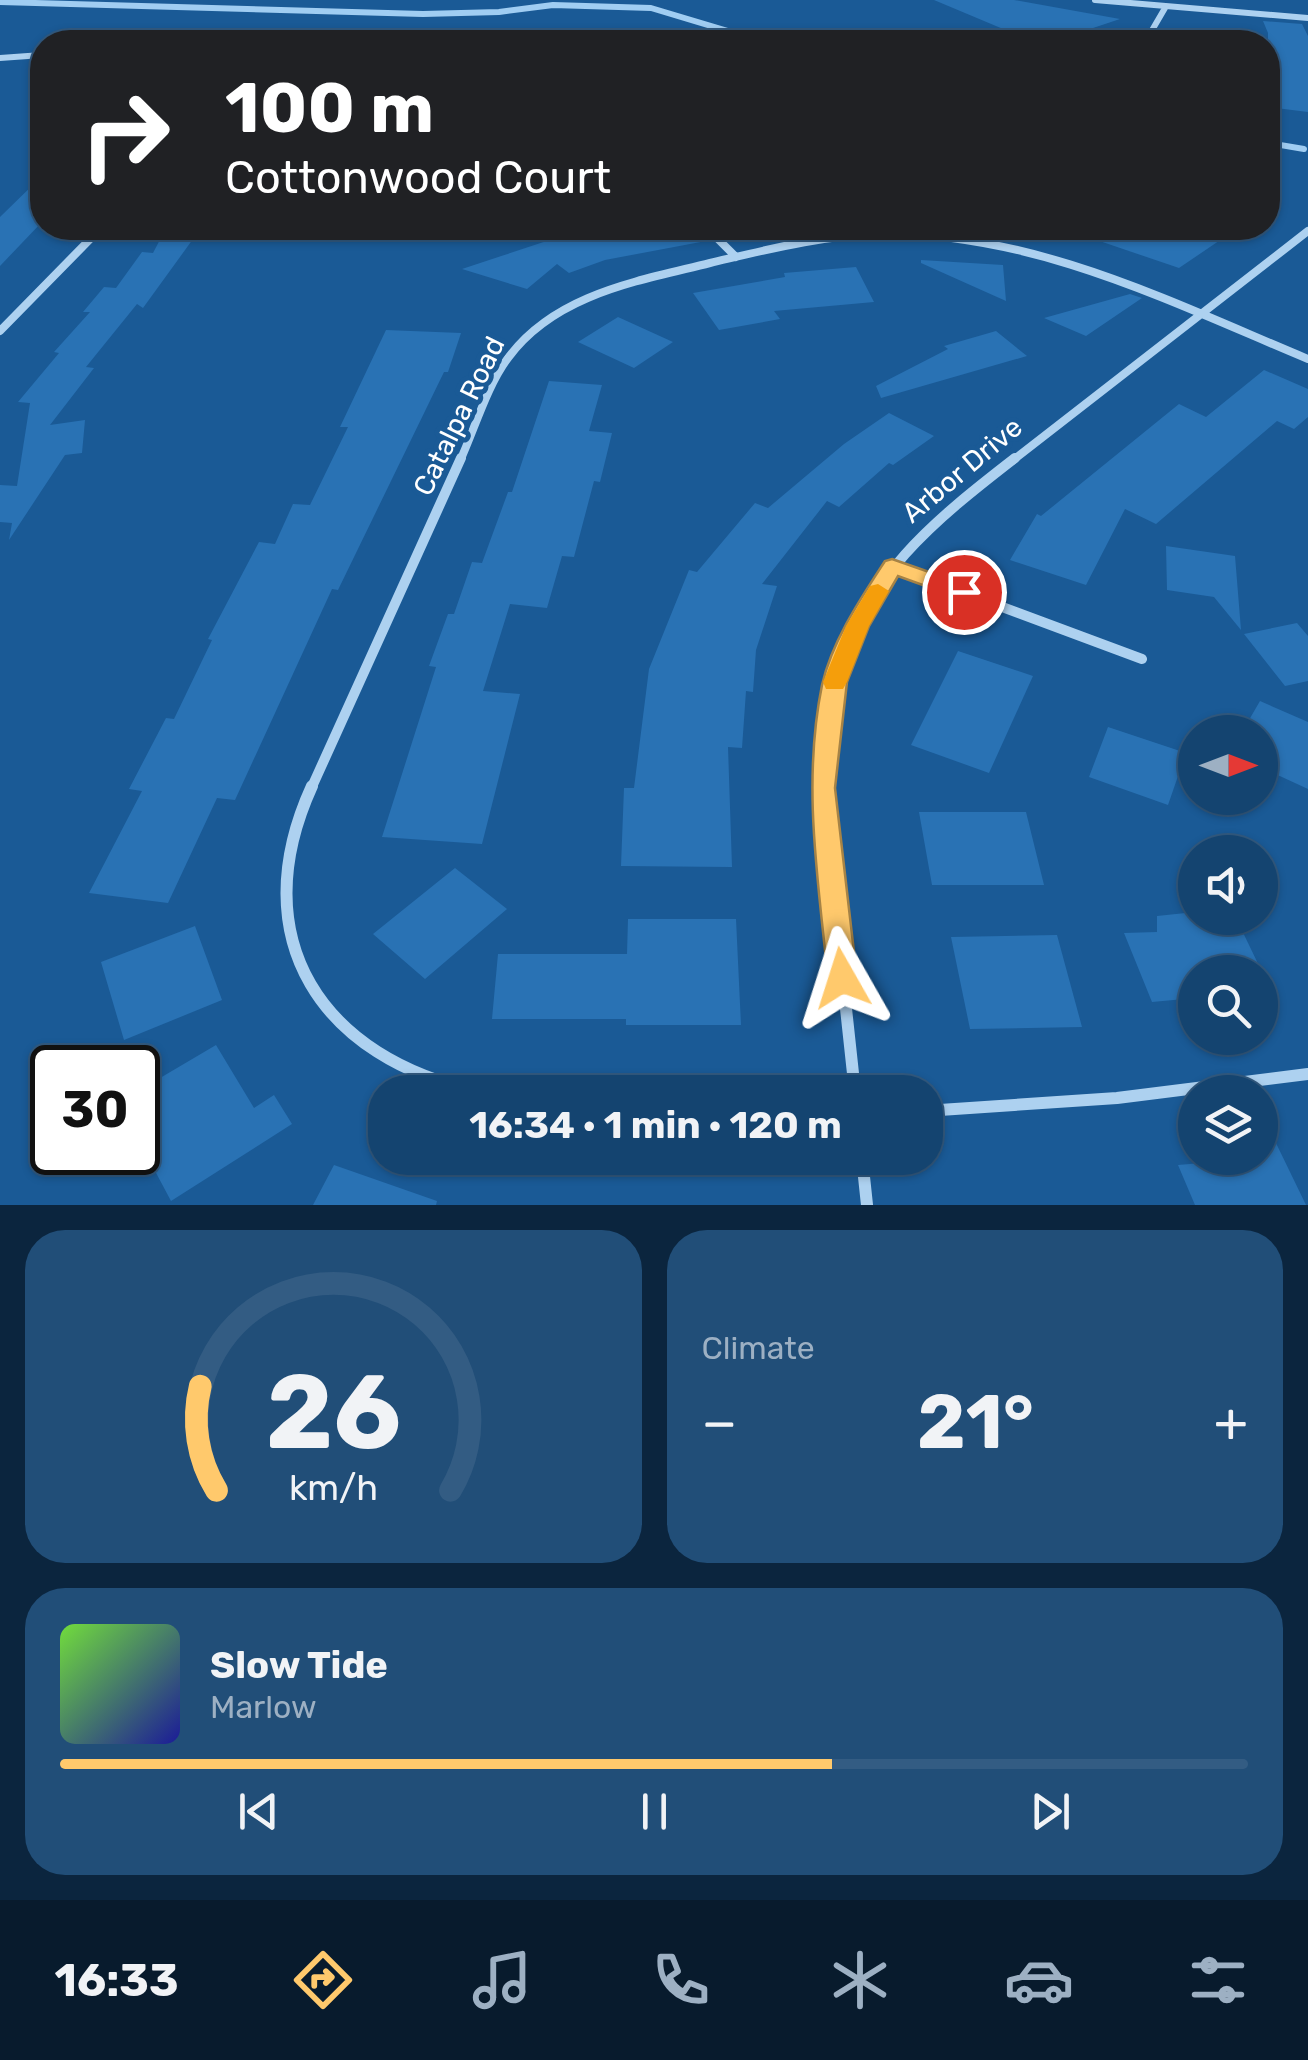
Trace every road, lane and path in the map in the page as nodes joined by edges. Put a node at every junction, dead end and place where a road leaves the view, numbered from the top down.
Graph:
1 (1095, 0) edge
2 (1164, 8) junction
3 (1308, 18) edge
4 (1153, 30) edge
5 (30, 56) edge
6 (0, 58) edge
7 (1308, 231) edge
8 (89, 240) edge
9 (719, 240) edge
10 (819, 240) edge
11 (976, 240) edge
12 (736, 257) junction
13 (1202, 316) junction
14 (0, 331) edge
15 (1308, 359) edge
16 (892, 566) junction
17 (1142, 660) dead end
18 (1308, 1074) edge
19 (424, 1075) edge
20 (852, 1075) edge
21 (943, 1110) edge
22 (864, 1175) edge
23 (867, 1205) edge

1 - 2 street
2 - 3 street
2 - 4 street
5 - 6 street
7 - 13 street, Arbor Drive
8 - 14 street
9 - 12 street
10 - 12 street, Catalpa Road
11 - 13 street, Catalpa Road
12 - 19 street, Catalpa Road
13 - 15 street, Catalpa Road
13 - 16 street, Arbor Drive
16 - 17 street
16 - 20 street, Arbor Drive
18 - 21 street
22 - 23 street

